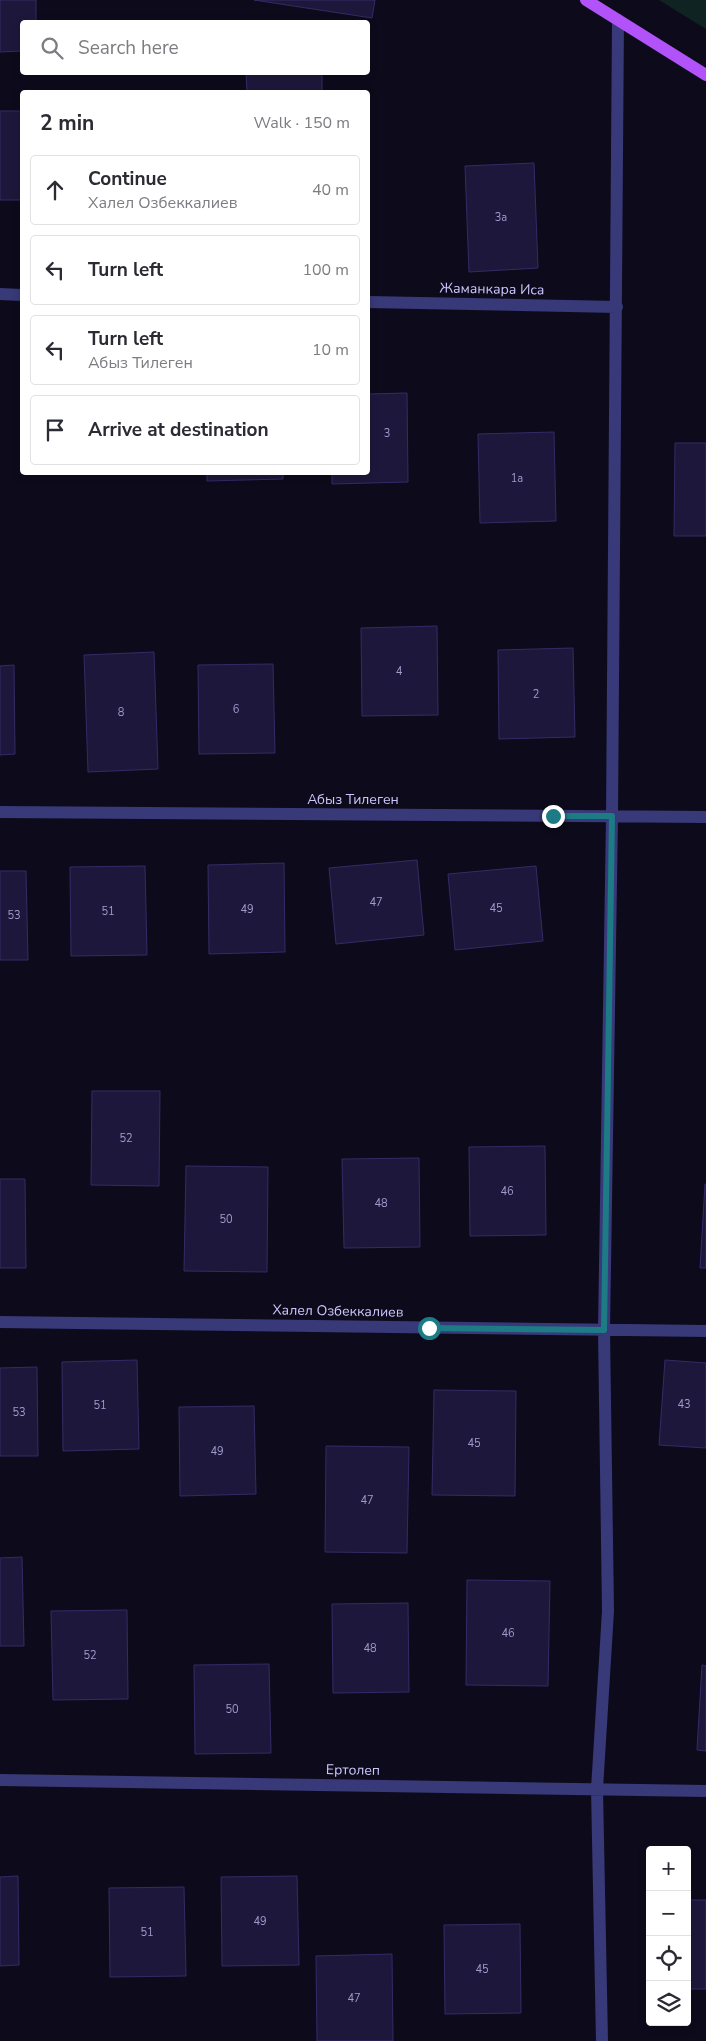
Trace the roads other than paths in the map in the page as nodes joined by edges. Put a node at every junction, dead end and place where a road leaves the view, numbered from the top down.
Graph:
1 (586, 0) edge
2 (618, 20) junction
3 (706, 75) edge
4 (0, 294) edge
5 (20, 295) edge
6 (370, 302) edge
7 (617, 307) junction
8 (0, 812) edge
9 (612, 816) junction
10 (706, 817) edge
11 (0, 1322) edge
12 (604, 1330) junction
13 (706, 1331) edge
14 (0, 1780) edge
15 (597, 1789) junction
16 (706, 1791) edge
17 (602, 2041) edge

1 - 2 main road
2 - 3 main road
2 - 7 street
4 - 5 street
6 - 7 street, Жаманкара Иса
7 - 9 street
8 - 9 street, Абыз Тилеген
9 - 10 street, Абыз Тилеген
9 - 12 street
11 - 12 street, Халел Озбеккалиев
12 - 13 street, Халел Озбеккалиев
12 - 15 street
14 - 15 street, Ертолеп
15 - 16 street, Ертолеп
15 - 17 street

